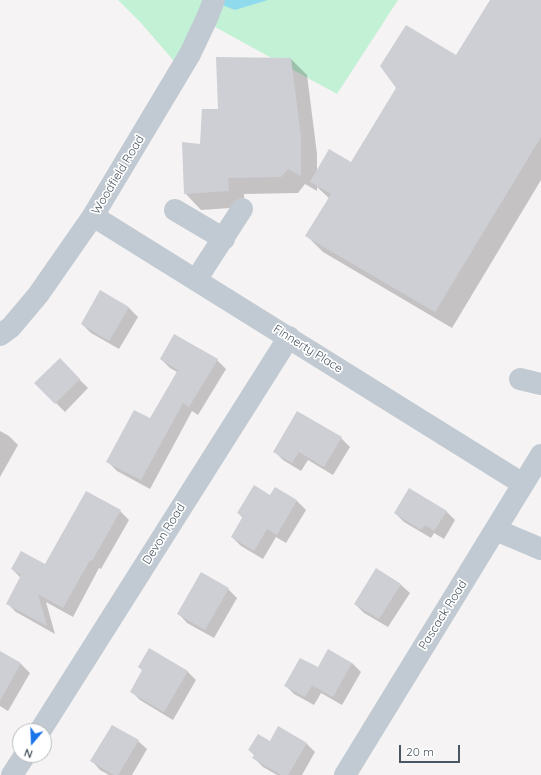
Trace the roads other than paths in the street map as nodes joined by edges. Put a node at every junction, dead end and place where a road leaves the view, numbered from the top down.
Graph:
1 (213, 4) edge
2 (242, 209) dead end
3 (175, 210) dead end
4 (93, 216) junction
5 (224, 239) junction
6 (196, 280) junction
7 (0, 335) edge
8 (288, 337) junction
9 (520, 378) dead end
10 (541, 384) edge
11 (541, 455) edge
12 (523, 484) junction
13 (496, 530) junction
14 (541, 550) edge
15 (45, 723) edge
16 (20, 763) edge
17 (12, 775) edge
18 (345, 775) edge

1 - 4 street, Woodfield Road
2 - 5 street
3 - 5 street
4 - 6 street, Finnerty Place
4 - 7 street, Woodfield Road
5 - 6 street
6 - 8 street, Finnerty Place
8 - 12 street, Finnerty Place
8 - 15 street, Devon Road
9 - 10 street
11 - 12 street, Pascack Road
12 - 13 street, Pascack Road
13 - 14 street
13 - 18 street, Pascack Road
16 - 17 street

